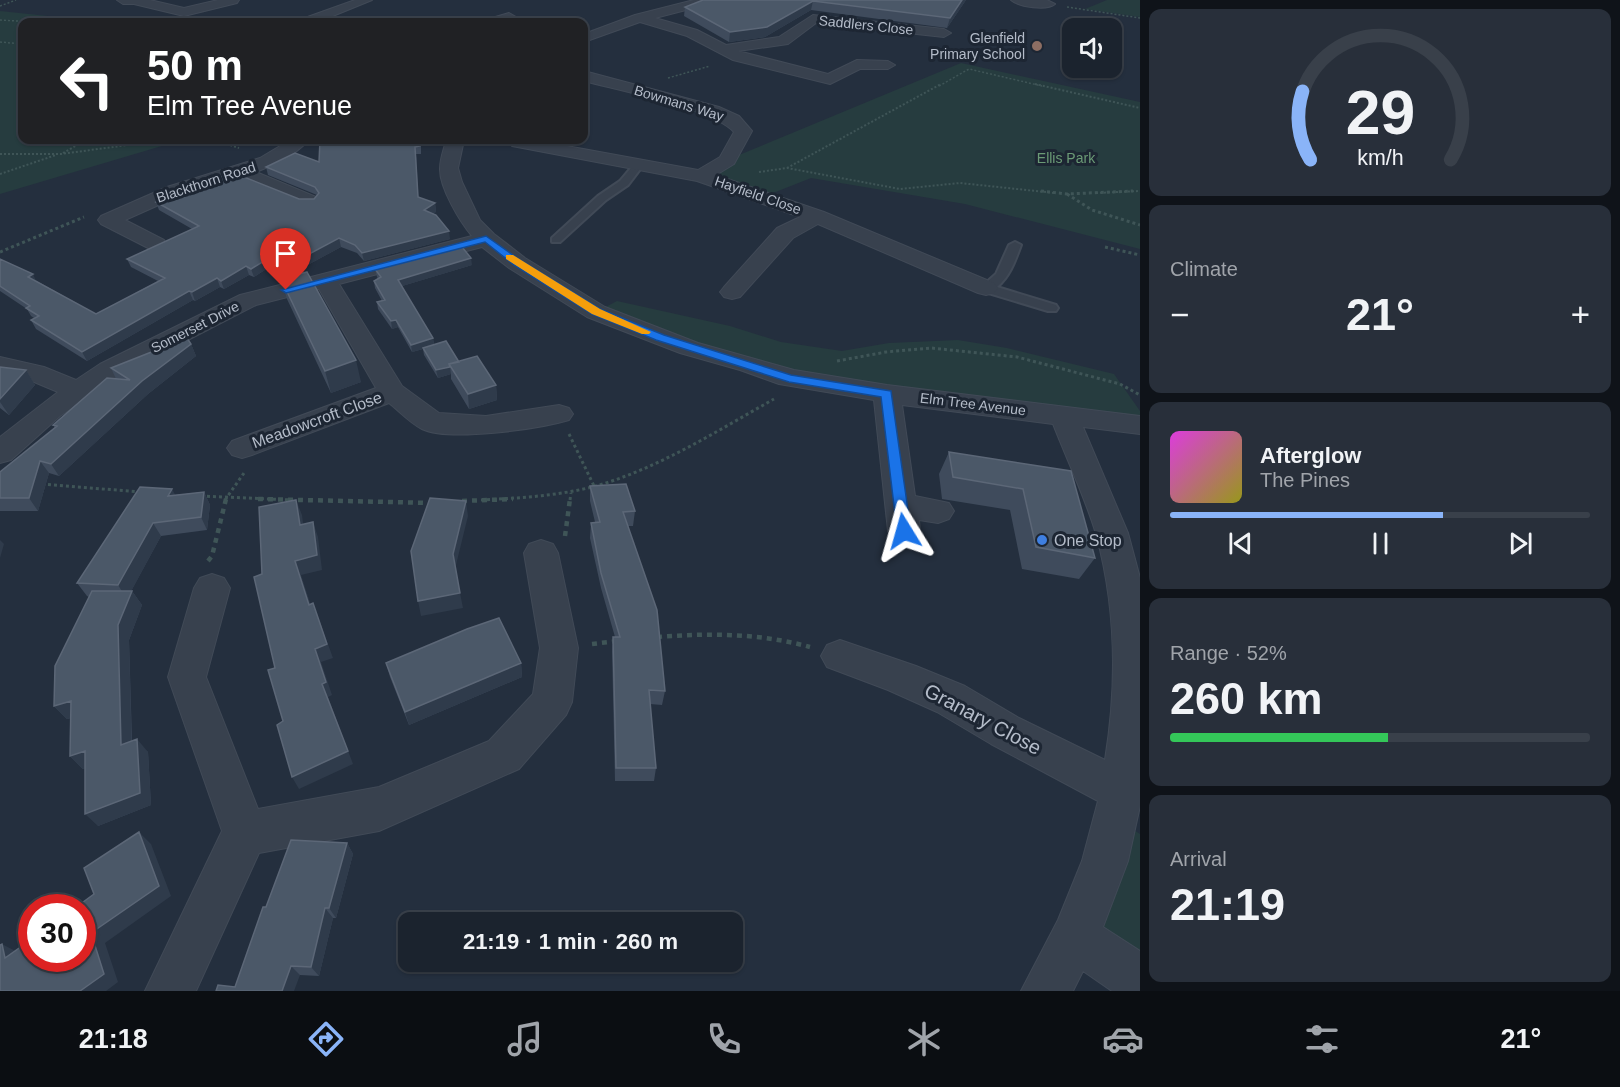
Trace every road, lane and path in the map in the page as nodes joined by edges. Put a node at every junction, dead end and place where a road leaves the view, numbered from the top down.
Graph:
1 (16, 0) edge
2 (123, 0) edge
3 (134, 0) edge
4 (233, 0) edge
5 (366, 0) edge
6 (677, 0) edge
7 (709, 0) edge
8 (1021, 3) edge
9 (692, 4) junction
10 (1049, 4) joint
11 (0, 6) edge
12 (192, 11) junction
13 (217, 17) dead end
14 (318, 18) edge
15 (640, 18) junction
16 (1140, 18) edge
17 (0, 20) edge
18 (18, 21) edge
19 (944, 33) edge
20 (588, 34) edge
21 (0, 42) edge
22 (18, 44) edge
23 (723, 49) junction
24 (738, 57) junction
25 (888, 65) dead end
26 (588, 77) edge
27 (636, 89) junction
28 (1140, 108) edge
29 (79, 144) edge
30 (135, 144) edge
31 (296, 144) edge
32 (454, 144) edge
33 (529, 144) edge
34 (0, 154) edge
35 (61, 154) junction
36 (639, 164) junction
37 (240, 172) junction
38 (0, 174) edge
39 (701, 176) junction
40 (1140, 191) edge
41 (1067, 194) junction
42 (309, 201) edge
43 (817, 216) junction
44 (100, 217) junction
45 (1140, 225) edge
46 (486, 239) junction
47 (556, 240) dead end
48 (156, 244) edge
49 (1015, 244) dead end
50 (1105, 247) dead end
51 (0, 252) edge
52 (1140, 255) edge
53 (325, 280) junction
54 (986, 288) junction
55 (732, 292) dead end
56 (1052, 308) dead end
57 (0, 365) edge
58 (806, 381) junction
59 (78, 390) junction
60 (392, 392) junction
61 (886, 394) junction
62 (1140, 395) edge
63 (559, 414) joint
64 (1064, 414) junction
65 (1140, 425) edge
66 (242, 448) joint
67 (0, 453) edge
68 (33, 483) edge
69 (594, 486) junction
70 (146, 492) edge
71 (570, 493) junction
72 (192, 495) edge
73 (226, 497) junction
74 (454, 502) edge
75 (443, 503) edge
76 (938, 511) dead end
77 (541, 553) joint
78 (212, 588) joint
79 (650, 638) edge
80 (627, 640) edge
81 (559, 648) junction
82 (840, 656) joint
83 (1122, 791) junction
84 (245, 832) junction
85 (1075, 937) junction
86 (1140, 980) edge
87 (170, 991) edge
88 (1046, 991) edge

1 - 11 path
2 - 3 street
3 - 12 street
4 - 12 street
5 - 14 street
6 - 9 street
7 - 9 street
8 - 10 street
9 - 15 street
10 - 16 path
12 - 13 street
15 - 20 street
15 - 23 street
17 - 18 path
19 - 23 street, Saddlers Close
21 - 22 path
23 - 24 street
24 - 25 street
24 - 27 path
26 - 27 street, Bowmans Way
27 - 39 street, Bowmans Way
28 - 41 path
29 - 35 path
30 - 35 path
31 - 37 street, Blackthorn Road
32 - 46 street, Elm Tree Avenue
33 - 36 street, Hayfield Close
34 - 35 path
35 - 38 path
36 - 39 street, Hayfield Close
36 - 47 lane
37 - 42 street
37 - 44 street, Blackthorn Road
39 - 43 street, Hayfield Close
40 - 41 path
41 - 45 path
43 - 54 street, Hayfield Close
43 - 55 street
44 - 48 street
44 - 51 path
46 - 53 street, Somerset Drive
46 - 58 street, Elm Tree Avenue
49 - 54 lane
50 - 52 path
53 - 59 street, Somerset Drive
53 - 60 street, Meadowcroft Close
54 - 56 lane
57 - 59 street
58 - 61 street, Elm Tree Avenue
58 - 62 path
58 - 69 path
59 - 67 street, Somerset Drive
60 - 63 street, Meadowcroft Close
60 - 66 street, Meadowcroft Close
61 - 64 street, Elm Tree Avenue
61 - 76 street
63 - 69 path
64 - 65 street, Elm Tree Avenue
64 - 83 street
66 - 73 path
68 - 70 path
69 - 71 path
71 - 74 path
71 - 77 path
72 - 73 path
73 - 75 path
73 - 78 path
77 - 81 street
78 - 84 street
79 - 82 path
80 - 81 path
81 - 84 street
82 - 83 street, Granary Close
83 - 85 street
84 - 87 street
85 - 86 street
85 - 88 street

